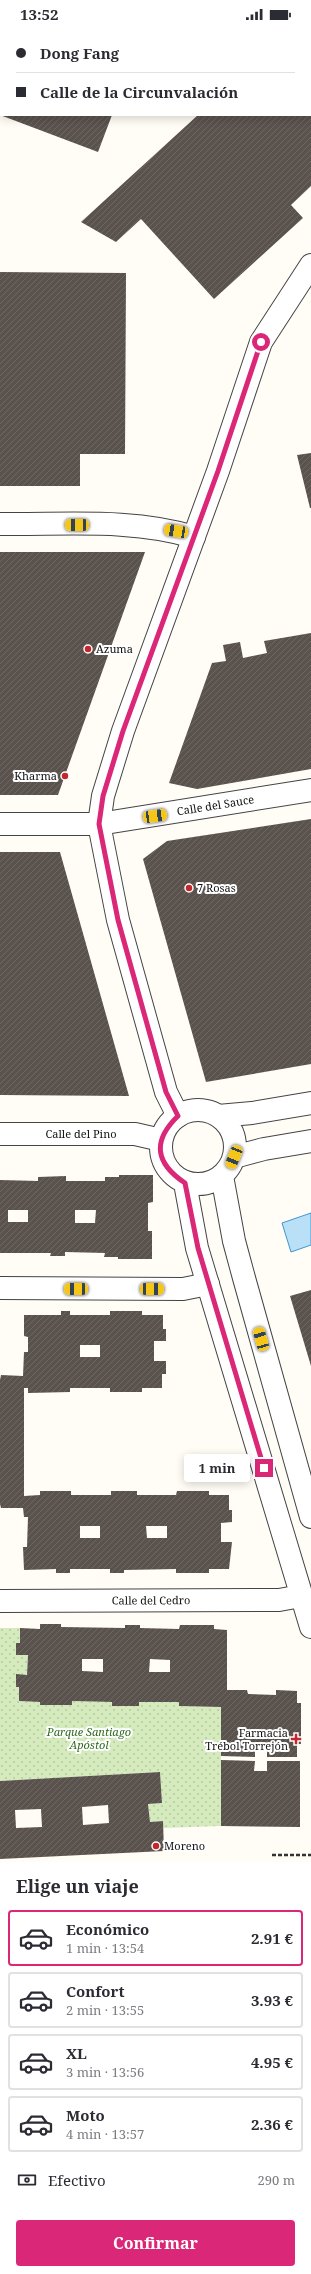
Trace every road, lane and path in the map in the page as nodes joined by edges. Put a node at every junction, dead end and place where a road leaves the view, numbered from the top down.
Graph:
1 (311, 265) edge
2 (0, 524) edge
3 (194, 537) junction
4 (311, 790) edge
5 (0, 824) edge
6 (99, 824) junction
7 (311, 1103) edge
8 (178, 1116) junction
9 (218, 1116) junction
10 (0, 1134) edge
11 (161, 1140) junction
12 (311, 1141) edge
13 (234, 1157) junction
14 (222, 1176) junction
15 (185, 1183) junction
16 (208, 1284) junction
17 (0, 1288) edge
18 (311, 1517) edge
19 (301, 1596) junction
20 (0, 1601) edge
21 (311, 1627) edge
22 (311, 1854) edge
23 (272, 1855) dead end

1 - 3 street
2 - 3 street
3 - 6 street
4 - 6 street, Calle del Sauce
5 - 6 street, Calle del Sauce
6 - 8 street
7 - 9 street
8 - 9 street
8 - 11 street
9 - 13 street
10 - 11 street, Calle del Pino
11 - 15 street
12 - 13 street
13 - 14 street
14 - 15 street
14 - 18 street
15 - 16 street
16 - 17 street
16 - 19 street
19 - 20 street, Calle del Cedro
19 - 21 street
22 - 23 path

